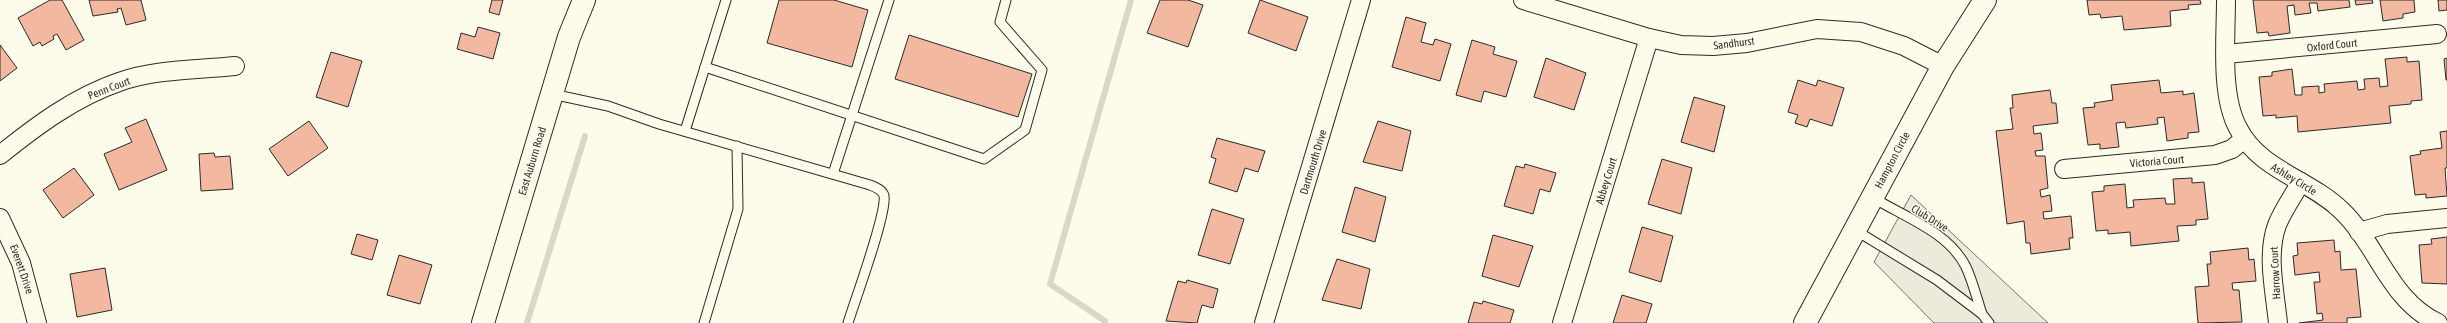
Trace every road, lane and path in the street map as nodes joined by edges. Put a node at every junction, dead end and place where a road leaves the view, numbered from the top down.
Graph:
1 (584, 0) edge
2 (726, 0) edge
3 (890, 0) edge
4 (1006, 0) edge
5 (1361, 0) edge
6 (1523, 0) edge
7 (1985, 0) edge
8 (2226, 0) edge
9 (2437, 34) dead end
10 (1649, 38) junction
11 (2226, 54) junction
12 (235, 66) dead end
13 (1943, 66) junction
14 (705, 67) junction
15 (552, 94) junction
16 (852, 116) junction
17 (685, 131) junction
18 (2244, 139) junction
19 (737, 146) junction
20 (0, 155) edge
21 (2064, 169) dead end
22 (833, 174) junction
23 (2301, 182) junction
24 (1872, 197) junction
25 (0, 218) edge
26 (2447, 218) edge
27 (1855, 230) junction
28 (2359, 232) junction
29 (1982, 314) junction
30 (37, 323) edge
31 (483, 323) edge
32 (704, 323) edge
33 (848, 323) edge
34 (1264, 323) edge
35 (1562, 323) edge
36 (1804, 323) edge
37 (1990, 323) edge
38 (2278, 323) edge
39 (2438, 323) edge

1 - 15 street, East Auburn Road
2 - 14 lane
3 - 16 lane
4 - 16 lane
5 - 34 street, Dartmouth Drive
6 - 10 street, Sandhurst
7 - 13 street, Hampton Circle
8 - 11 street, Ashley Circle
9 - 11 street, Oxford Court
10 - 13 street, Sandhurst
10 - 35 street, Abbey Court
11 - 18 street, Ashley Circle
12 - 20 street, Penn Court
13 - 24 street, Hampton Circle
14 - 16 lane
14 - 17 lane
15 - 17 lane
15 - 31 street, East Auburn Road
16 - 22 lane
17 - 19 lane
18 - 21 street, Victoria Court
18 - 23 street, Ashley Circle
19 - 22 lane
19 - 32 lane
22 - 33 lane
23 - 28 street, Ashley Circle
23 - 38 street, Harrow Court
24 - 27 street, Hampton Circle
24 - 29 lane, Club Drive
25 - 30 street, Everett Drive
26 - 28 street
27 - 29 lane, Club Drive
27 - 36 street, Hampton Circle
28 - 39 street, Ashley Circle
29 - 37 lane, Club Drive

